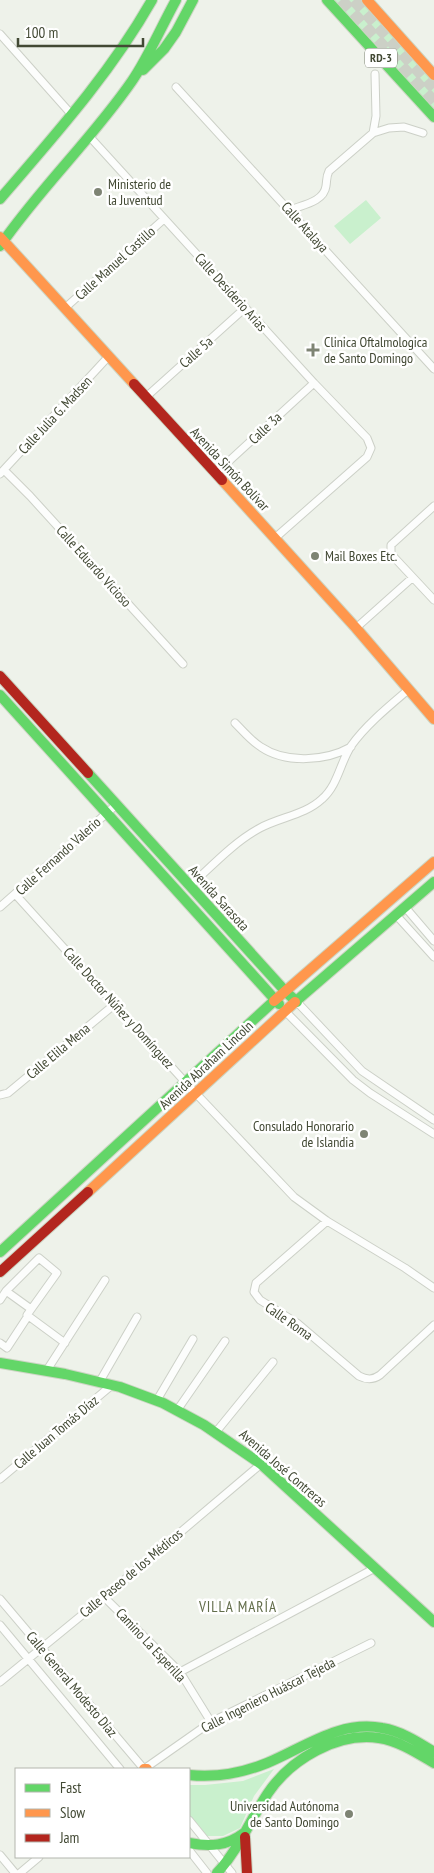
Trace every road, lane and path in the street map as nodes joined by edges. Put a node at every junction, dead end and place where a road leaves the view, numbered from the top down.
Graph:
1 (152, 0) edge
2 (176, 0) edge
3 (193, 0) edge
4 (327, 0) edge
5 (367, 0) edge
6 (0, 34) edge
7 (375, 74) dead end
8 (434, 75) edge
9 (133, 80) junction
10 (176, 86) dead end
11 (72, 115) junction
12 (434, 117) edge
13 (423, 132) dead end
14 (374, 133) junction
15 (89, 136) junction
16 (0, 199) edge
17 (290, 210) junction
18 (164, 219) junction
19 (1, 239) edge
20 (65, 308) junction
21 (245, 308) junction
22 (109, 356) junction
23 (434, 368) edge
24 (314, 383) junction
25 (146, 397) junction
26 (2, 472) edge
27 (216, 473) junction
28 (434, 506) edge
29 (275, 538) junction
30 (412, 578) junction
31 (434, 600) edge
32 (356, 628) junction
33 (183, 664) dead end
34 (0, 676) edge
35 (408, 690) junction
36 (0, 694) edge
37 (434, 719) edge
38 (235, 723) dead end
39 (351, 746) junction
40 (67, 750) junction
41 (58, 758) junction
42 (116, 805) junction
43 (106, 813) junction
44 (434, 862) edge
45 (434, 882) edge
46 (190, 886) junction
47 (15, 894) junction
48 (394, 897) junction
49 (386, 905) junction
50 (0, 907) edge
51 (405, 907) junction
52 (396, 915) junction
53 (434, 940) edge
54 (434, 958) edge
55 (286, 992) junction
56 (275, 1000) junction
57 (297, 1002) junction
58 (115, 1004) junction
59 (286, 1011) junction
60 (186, 1083) junction
61 (197, 1094) junction
62 (0, 1096) edge
63 (409, 1104) junction
64 (403, 1114) junction
65 (434, 1120) edge
66 (434, 1134) edge
67 (327, 1221) junction
68 (0, 1252) edge
69 (0, 1272) edge
70 (105, 1280) dead end
71 (434, 1288) edge
72 (6, 1291) junction
73 (0, 1300) edge
74 (29, 1313) junction
75 (137, 1317) dead end
76 (434, 1325) edge
77 (193, 1339) dead end
78 (225, 1341) dead end
79 (0, 1343) edge
80 (64, 1343) junction
81 (273, 1362) dead end
82 (0, 1363) edge
83 (17, 1367) junction
84 (0, 1369) edge
85 (47, 1370) junction
86 (100, 1381) junction
87 (112, 1385) junction
88 (157, 1400) junction
89 (178, 1409) junction
90 (216, 1432) junction
91 (261, 1464) junction
92 (0, 1479) edge
93 (374, 1568) junction
94 (104, 1597) junction
95 (0, 1599) edge
96 (434, 1622) edge
97 (0, 1625) edge
98 (371, 1644) dead end
99 (42, 1648) junction
100 (28, 1658) junction
101 (180, 1672) junction
102 (0, 1682) edge
103 (211, 1722) junction
104 (434, 1752) edge
105 (434, 1763) edge
106 (119, 1768) edge
107 (144, 1768) edge
108 (146, 1768) edge
109 (190, 1775) edge
110 (190, 1821) edge
111 (247, 1831) junction
112 (190, 1843) edge
113 (211, 1846) junction
114 (190, 1851) edge
115 (0, 1855) edge
116 (38, 1858) edge
117 (228, 1869) edge
118 (15, 1873) edge
119 (20, 1873) edge
120 (206, 1873) edge
121 (217, 1873) edge
122 (246, 1873) edge

1 - 11 main road
2 - 9 main road
3 - 9 main road
4 - 12 main road, RD-3
5 - 8 main road, RD-3
6 - 11 street
7 - 14 street
9 - 15 main road
10 - 17 street, Calle Atalaya
11 - 16 main road
13 - 14 street
14 - 17 street
15 - 18 street, Calle Desiderio Arias
15 - 19 main road
17 - 23 street, Calle Atalaya
18 - 20 street, Calle Manuel Castillo
18 - 21 street, Calle Desiderio Arias
19 - 20 main road, Avenida Simón Bolívar
20 - 22 main road, Avenida Simón Bolívar
21 - 24 street, Calle Desiderio Arias
21 - 25 street, Calle 5a
22 - 25 main road, Avenida Simón Bolívar
22 - 26 street, Calle Julia G. Madsen
24 - 27 street, Calle 3a
24 - 29 street, Calle Desiderio Arias
25 - 27 main road, Avenida Simón Bolívar
26 - 33 street, Calle Eduardo Vicioso
27 - 29 main road, Avenida Simón Bolívar
28 - 30 street
29 - 32 main road, Avenida Simón Bolívar
30 - 31 street
30 - 32 street
32 - 35 main road, Avenida Simón Bolívar
34 - 40 main road, Avenida Sarasota
35 - 37 main road, Avenida Simón Bolívar
35 - 39 street
36 - 41 main road, Avenida Sarasota
38 - 39 street
39 - 46 street
40 - 41 main road
40 - 42 main road, Avenida Sarasota
41 - 43 main road, Avenida Sarasota
42 - 43 street, Calle Fernando Valerio
42 - 46 main road, Avenida Sarasota
43 - 47 street, Calle Fernando Valerio
43 - 56 main road, Avenida Sarasota
44 - 48 main road, Avenida Abraham Lincoln
45 - 51 main road, Avenida Abraham Lincoln
46 - 55 main road, Avenida Sarasota
47 - 50 street, Calle Fernando Valerio
47 - 58 street, Calle Doctor Núñez y Domínguez
48 - 49 main road, Avenida Abraham Lincoln
48 - 51 main road
49 - 52 main road
49 - 55 main road, Avenida Abraham Lincoln
51 - 52 main road, Avenida Abraham Lincoln
51 - 53 street
52 - 54 street
52 - 57 main road, Avenida Abraham Lincoln
55 - 56 main road, Avenida Abraham Lincoln
55 - 57 main road, Avenida Sarasota
56 - 59 main road, Avenida Sarasota
56 - 60 main road, Avenida Abraham Lincoln
57 - 59 main road, Avenida Abraham Lincoln
57 - 63 street, Avenida Sarasota
58 - 60 street, Calle Doctor Núñez y Domínguez
58 - 62 street, Calle Elila Mena
59 - 61 main road, Avenida Abraham Lincoln
59 - 64 street, Avenida Sarasota
60 - 61 street, Calle Doctor Núñez y Domínguez
60 - 68 main road, Avenida Abraham Lincoln
61 - 67 street, Calle Doctor Núñez y Domínguez
61 - 69 main road, Avenida Abraham Lincoln
63 - 64 street
63 - 65 street, Avenida Sarasota
64 - 66 street, Avenida Sarasota
67 - 71 street, Calle Doctor Núñez y Domínguez
67 - 76 street, Calle Roma
70 - 80 street
72 - 73 street
72 - 74 street
72 - 74 street
74 - 79 street
74 - 80 street
75 - 86 street
77 - 88 street
78 - 89 street
80 - 85 street
81 - 90 street
82 - 83 main road, Avenida José Contreras
83 - 84 main road
83 - 85 main road, Avenida José Contreras
85 - 86 main road, Avenida José Contreras
86 - 87 main road, Avenida José Contreras
87 - 88 main road, Avenida José Contreras
87 - 92 street, Calle Juan Tomás Díaz
88 - 89 main road, Avenida José Contreras
89 - 90 main road, Avenida José Contreras
90 - 91 main road, Avenida José Contreras
91 - 93 main road, Avenida José Contreras
91 - 94 street, Calle Paseo de los Médicos
93 - 96 main road, Avenida José Contreras
93 - 101 street
94 - 99 street, Calle Paseo de los Médicos
94 - 101 street, Camino La Esperilla
95 - 99 street, Calle General Modesto Díaz
97 - 100 street, Calle General Modesto Díaz
98 - 103 street, Calle Ingeniero Huáscar Tejeda
99 - 100 street, Calle Paseo de los Médicos
99 - 107 street, Calle General Modesto Díaz
100 - 102 street, Calle Paseo de los Médicos
100 - 106 street, Calle General Modesto Díaz
101 - 103 street, Camino La Esperilla
103 - 108 street, Calle Ingeniero Huáscar Tejeda
104 - 109 main road
105 - 111 main road
110 - 113 street
111 - 113 main road
111 - 117 main road
111 - 122 main road
112 - 113 main road
113 - 117 street
114 - 120 street
115 - 118 street
116 - 119 street
117 - 121 main road

